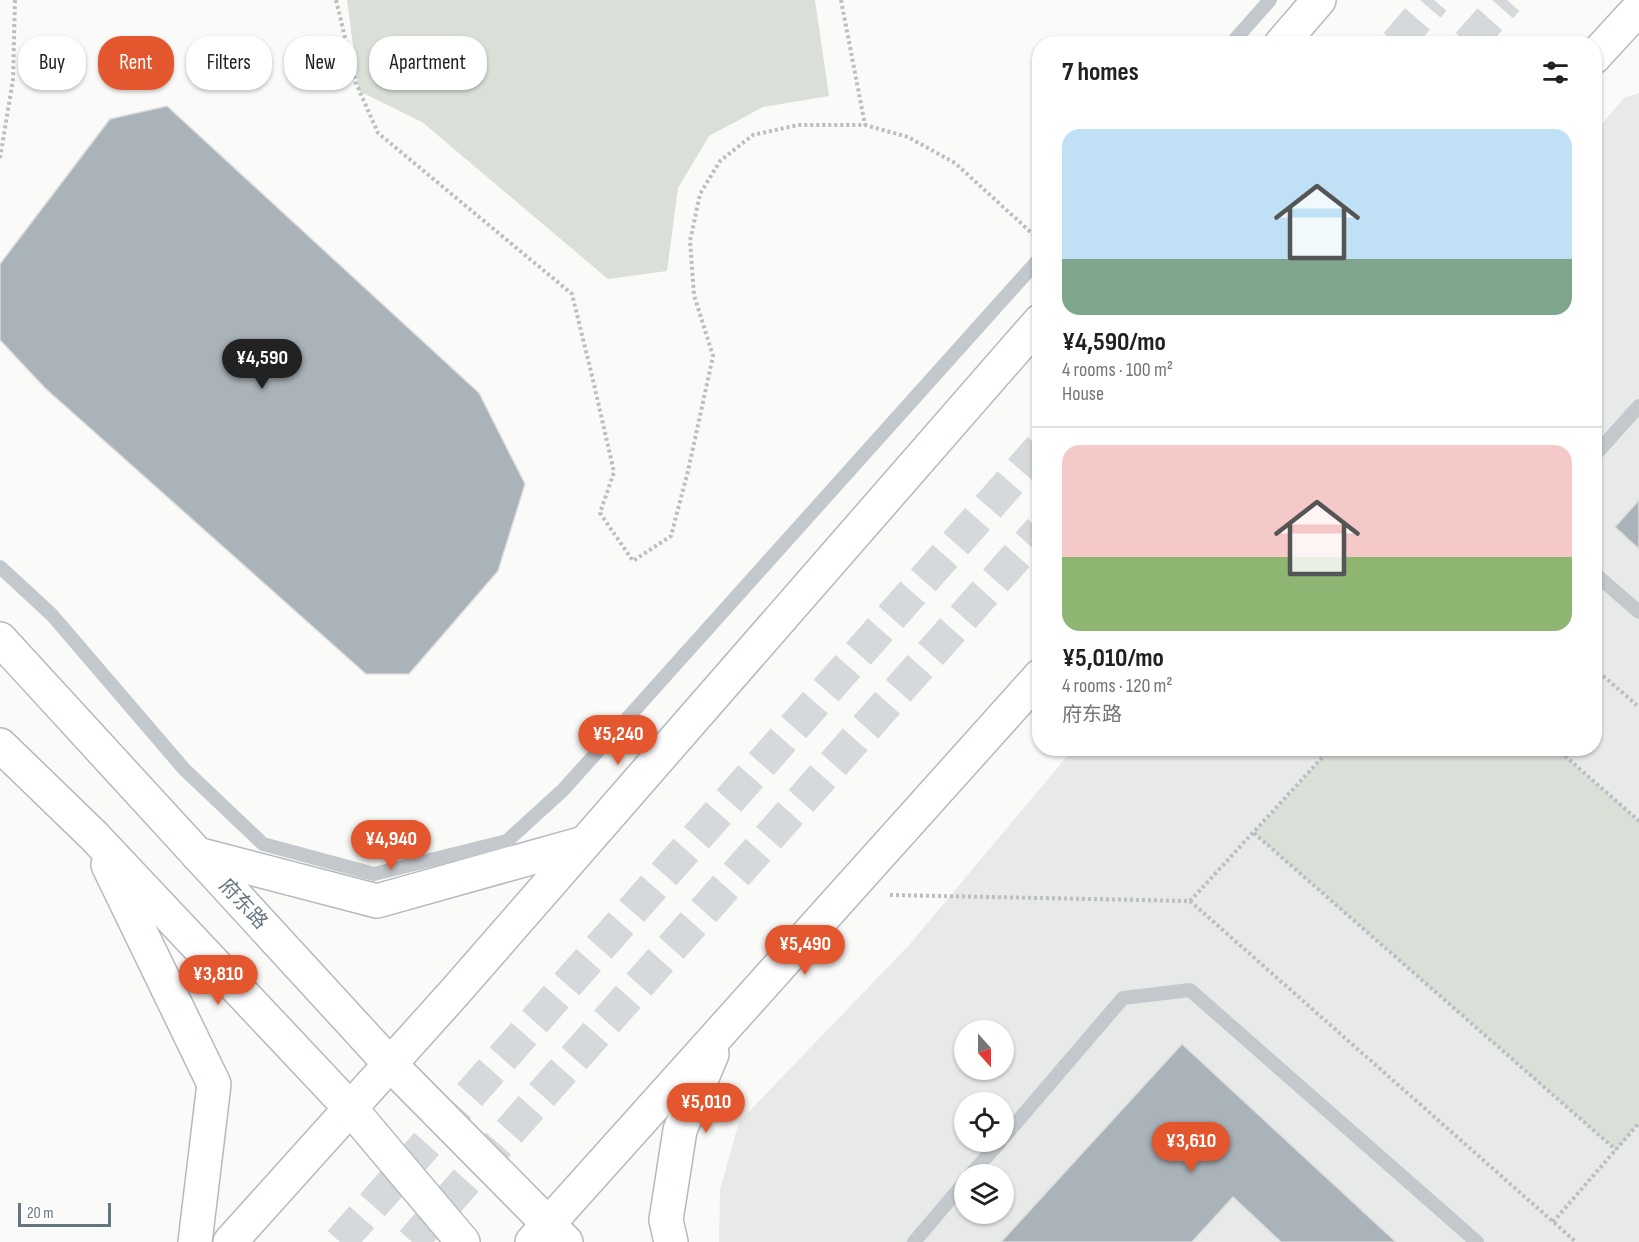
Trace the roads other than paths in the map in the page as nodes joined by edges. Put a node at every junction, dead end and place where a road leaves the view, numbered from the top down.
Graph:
1 (1270, 0) edge
2 (1319, 0) edge
3 (1637, 12) edge
4 (1238, 36) edge
5 (1288, 36) edge
6 (1602, 49) edge
7 (1032, 267) edge
8 (1032, 330) edge
9 (1639, 406) edge
10 (1602, 447) edge
11 (0, 567) edge
12 (1602, 580) edge
13 (1639, 612) edge
14 (0, 639) edge
15 (1032, 685) edge
16 (0, 745) edge
17 (94, 836) junction
18 (584, 843) junction
19 (197, 854) junction
20 (723, 1029) junction
21 (390, 1064) junction
22 (351, 1109) junction
23 (1014, 1125) edge
24 (991, 1152) edge
25 (980, 1164) edge
26 (954, 1194) edge
27 (549, 1236) edge
28 (195, 1242) edge
29 (230, 1242) edge
30 (463, 1242) edge
31 (671, 1242) edge
32 (914, 1242) edge
33 (1477, 1242) edge

1 - 4 lane
2 - 5 street
3 - 6 street
7 - 11 lane
8 - 18 street
9 - 10 lane
12 - 13 lane
14 - 19 street, 府东路
15 - 20 street
16 - 17 street
17 - 22 street
17 - 28 street
18 - 19 street
18 - 21 street
19 - 21 street, 府东路
20 - 27 street
20 - 31 street
21 - 22 street
21 - 27 street, 府东路
22 - 29 street
22 - 30 street
23 - 33 lane
24 - 25 lane
26 - 32 lane

